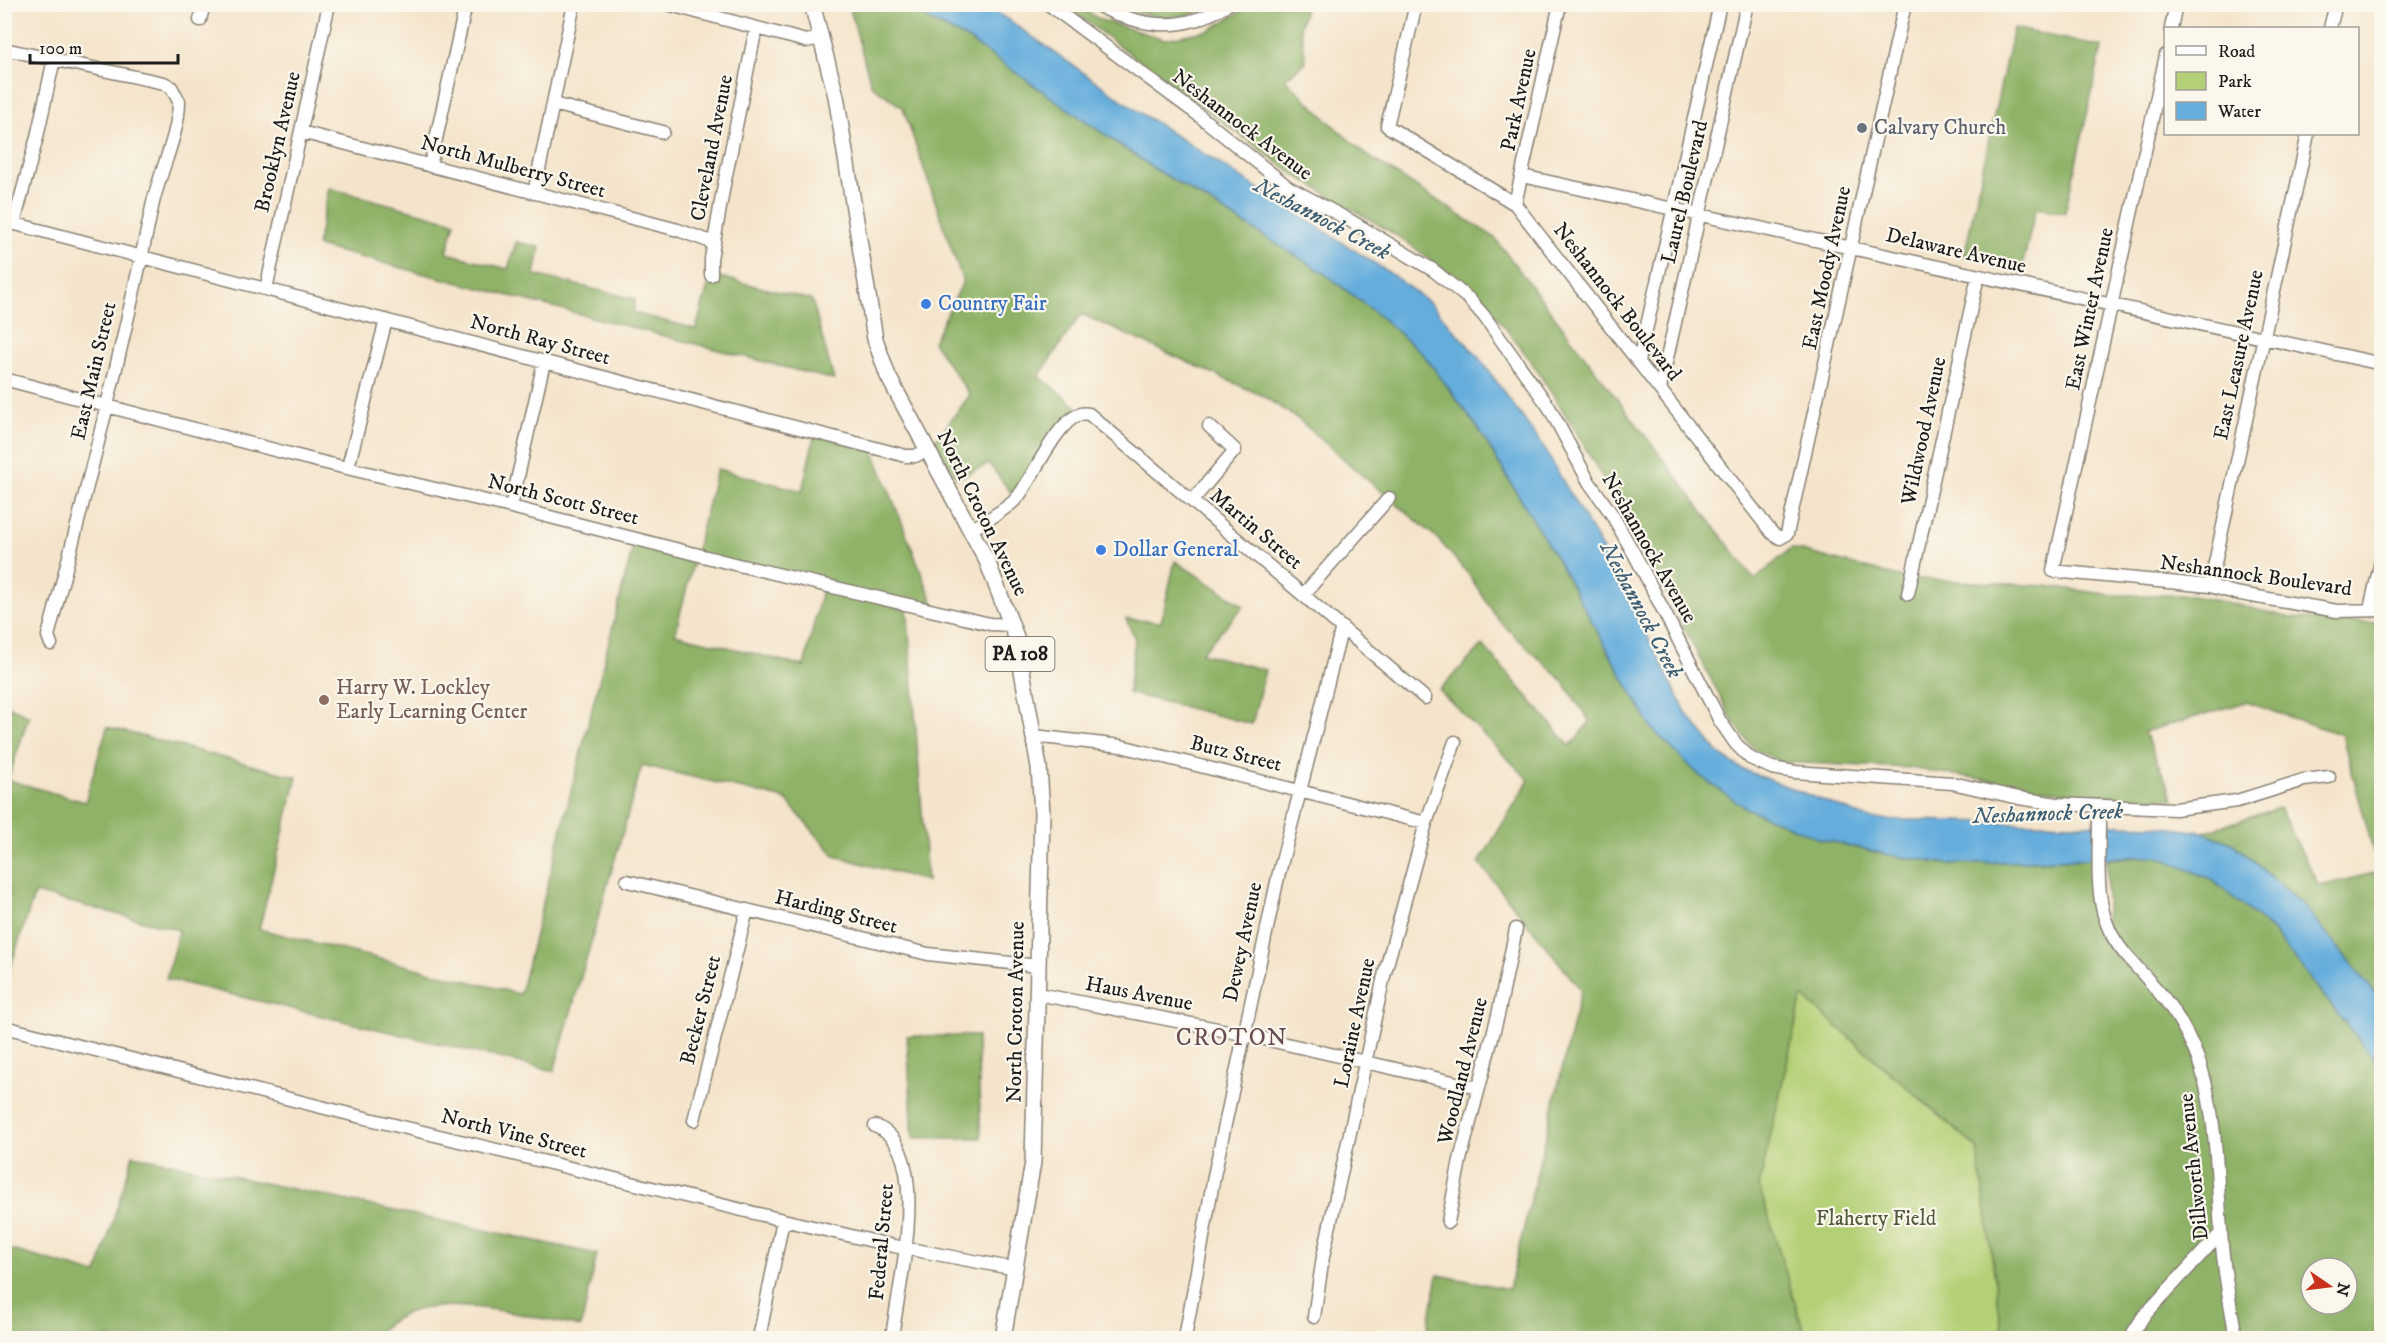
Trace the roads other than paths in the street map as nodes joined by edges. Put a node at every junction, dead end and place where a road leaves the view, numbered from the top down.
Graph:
1 (204, 4) edge
2 (329, 4) edge
3 (466, 4) edge
4 (574, 4) edge
5 (667, 4) edge
6 (813, 4) edge
7 (1048, 4) edge
8 (1095, 4) edge
9 (1228, 4) edge
10 (1416, 4) edge
11 (1560, 4) edge
12 (1720, 4) edge
13 (1747, 4) edge
14 (1905, 4) edge
15 (2176, 4) edge
16 (2336, 4) edge
17 (201, 20) dead end
18 (2171, 27) edge
19 (2330, 27) edge
20 (756, 28) junction
21 (822, 38) junction
22 (4, 49) edge
23 (54, 59) junction
24 (2164, 64) edge
25 (553, 104) junction
26 (301, 132) junction
27 (663, 132) dead end
28 (2308, 135) edge
29 (430, 166) junction
30 (1522, 176) junction
31 (534, 193) junction
32 (1515, 204) junction
33 (1674, 210) junction
34 (1699, 215) junction
35 (9, 222) edge
36 (714, 243) junction
37 (1851, 248) junction
38 (141, 256) junction
39 (711, 275) dead end
40 (1978, 276) junction
41 (266, 289) junction
42 (2111, 305) junction
43 (386, 320) junction
44 (2262, 339) junction
45 (1639, 361) junction
46 (544, 362) junction
47 (2382, 364) edge
48 (4, 379) edge
49 (1660, 389) junction
50 (106, 405) junction
51 (1209, 426) dead end
52 (928, 450) junction
53 (348, 467) junction
54 (1389, 498) dead end
55 (1192, 501) junction
56 (511, 507) junction
57 (971, 530) junction
58 (1783, 537) joint
59 (2382, 557) edge
60 (2053, 571) joint
61 (2210, 586) junction
62 (1908, 594) dead end
63 (1303, 595) junction
64 (2376, 609) edge
65 (1012, 625) junction
66 (1342, 627) junction
67 (51, 644) dead end
68 (1425, 698) dead end
69 (1034, 736) junction
70 (1455, 742) dead end
71 (2329, 777) dead end
72 (1301, 790) junction
73 (2099, 810) junction
74 (1426, 823) junction
75 (627, 881) dead end
76 (747, 910) junction
77 (1516, 929) dead end
78 (1038, 966) junction
79 (1038, 994) junction
80 (4, 1027) edge
81 (1243, 1034) junction
82 (1366, 1061) junction
83 (1479, 1088) junction
84 (694, 1120) dead end
85 (875, 1126) dead end
86 (783, 1220) junction
87 (1448, 1222) dead end
88 (2221, 1233) junction
89 (906, 1248) junction
90 (1016, 1269) junction
91 (1314, 1317) dead end
92 (759, 1338) edge
93 (892, 1338) edge
94 (1003, 1338) edge
95 (1185, 1338) edge
96 (2130, 1338) edge
97 (2236, 1338) edge

1 - 17 street
2 - 26 street, Brooklyn Avenue
3 - 29 street
4 - 25 street
5 - 20 street
6 - 21 main road, North Croton Avenue / PA 108
7 - 73 street, Neshannock Avenue
8 - 9 street
10 - 32 street, Neshannock Boulevard
11 - 30 street, Park Avenue
12 - 33 street, Laurel Boulevard
13 - 34 street, Laurel Boulevard
14 - 37 street, East Moody Avenue
15 - 18 street
16 - 19 street
20 - 21 street
20 - 36 street, Cleveland Avenue
21 - 52 main road, North Croton Avenue / PA 108
22 - 23 street
23 - 35 street
23 - 38 street, East Main Street
24 - 42 street, East Winter Avenue
25 - 27 street
25 - 31 street
26 - 29 street, North Mulberry Street
26 - 41 street, Brooklyn Avenue
28 - 44 street, East Leasure Avenue
29 - 31 street, North Mulberry Street
30 - 32 street, Park Avenue
30 - 33 street, Delaware Avenue
31 - 36 street, North Mulberry Street
32 - 45 street, Neshannock Boulevard
33 - 34 street, Delaware Avenue
33 - 45 street, Laurel Boulevard
34 - 37 street, Delaware Avenue
34 - 49 street, Laurel Boulevard
35 - 38 street, North Ray Street
36 - 39 street, Cleveland Avenue
37 - 40 street, Delaware Avenue
37 - 58 street, East Moody Avenue
38 - 41 street, North Ray Street
38 - 50 street, East Main Street
40 - 42 street, Delaware Avenue
40 - 62 street, Wildwood Avenue
41 - 43 street, North Ray Street
42 - 44 street, Delaware Avenue
42 - 60 street, East Winter Avenue
43 - 46 street, North Ray Street
43 - 53 street
44 - 47 street, Delaware Avenue
44 - 61 street, East Leasure Avenue
45 - 49 street, Neshannock Boulevard
46 - 52 street, North Ray Street
46 - 56 street
48 - 50 street, North Scott Street
49 - 58 street, Neshannock Boulevard
50 - 53 street, North Scott Street
50 - 67 street, East Main Street
51 - 55 street
52 - 57 main road, North Croton Avenue / PA 108
53 - 56 street, North Scott Street
54 - 63 street
55 - 57 street, Martin Street
55 - 63 street, Martin Street
56 - 65 street, North Scott Street
57 - 65 main road, North Croton Avenue / PA 108
59 - 64 street
60 - 61 street, Neshannock Boulevard
61 - 64 street, Neshannock Boulevard
63 - 66 street, Martin Street
65 - 69 main road, North Croton Avenue / PA 108
66 - 68 street, Martin Street
66 - 72 street, Dewey Avenue
69 - 72 street, Butz Street
69 - 78 main road, North Croton Avenue / PA 108
70 - 74 street, Loraine Avenue
71 - 73 street, Neshannock Avenue
72 - 74 street, Butz Street
72 - 81 street, Dewey Avenue
73 - 88 street, Dillworth Avenue
74 - 82 street, Loraine Avenue
75 - 76 street, Harding Street
76 - 78 street, Harding Street
76 - 84 street, Becker Street
77 - 83 street, Woodland Avenue
78 - 79 main road, North Croton Avenue / PA 108
79 - 81 street, Haus Avenue
79 - 90 main road, North Croton Avenue / PA 108
80 - 86 street, North Vine Street
81 - 82 street, Haus Avenue
81 - 95 street, Dewey Avenue
82 - 83 street, Haus Avenue
82 - 91 street, Loraine Avenue
83 - 87 street, Woodland Avenue
85 - 89 street, Federal Street
86 - 89 street, North Vine Street
86 - 92 street
88 - 96 street
88 - 97 street, Dillworth Avenue
89 - 90 street, North Vine Street
89 - 93 street, Federal Street
90 - 94 main road, North Croton Avenue / PA 108

